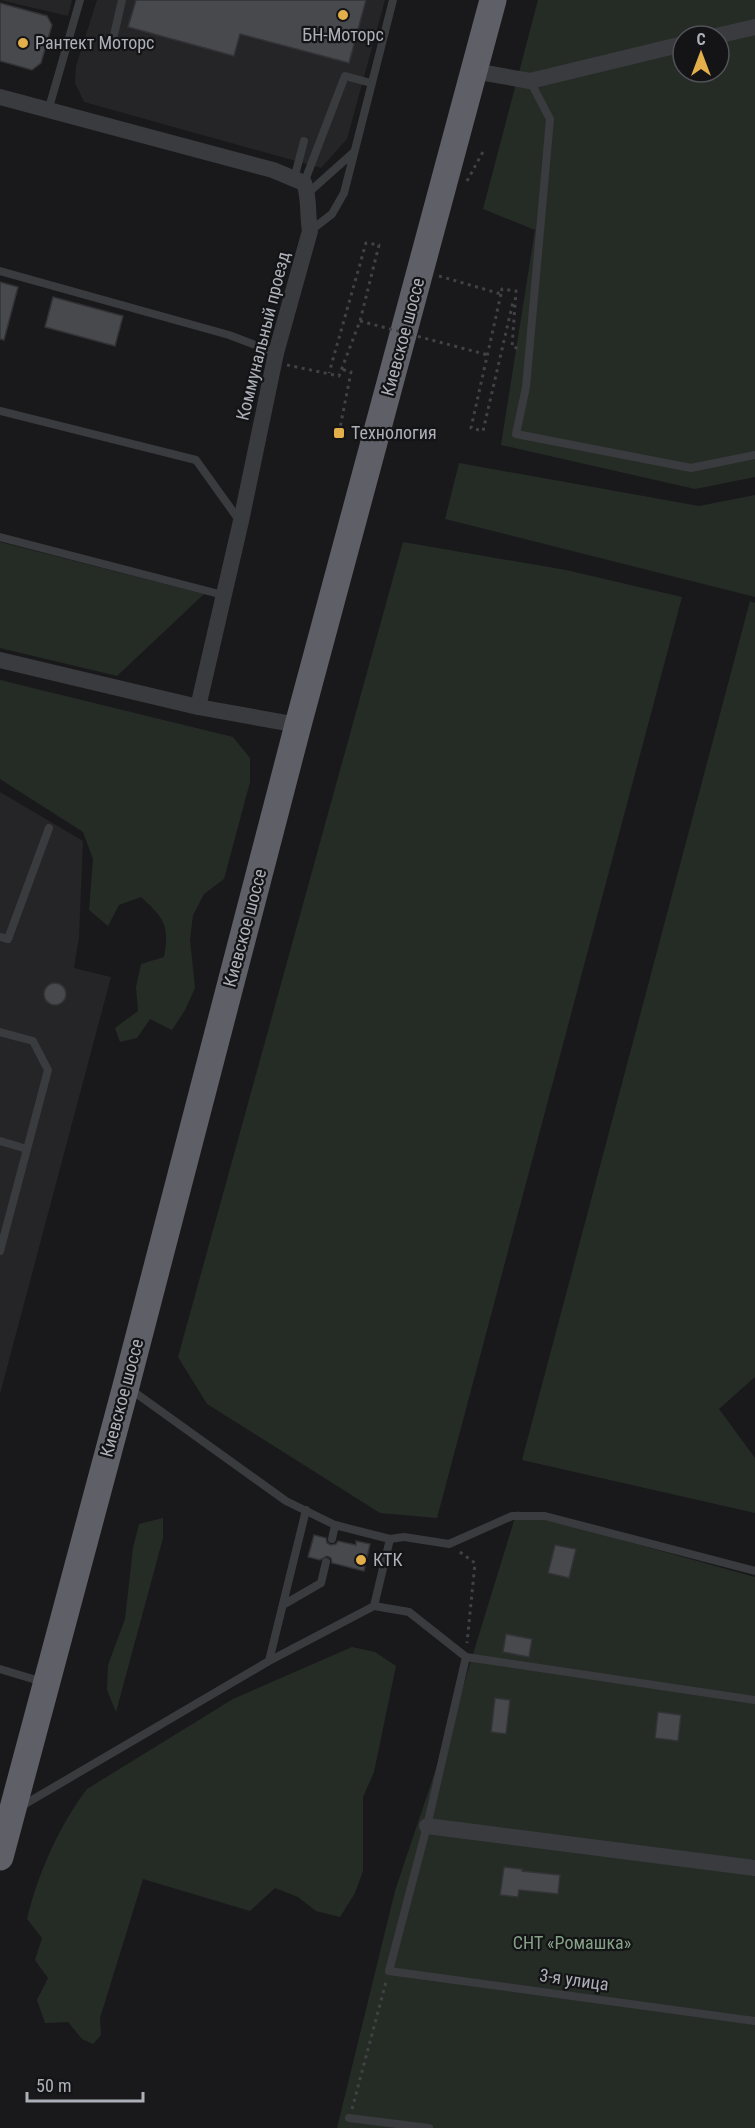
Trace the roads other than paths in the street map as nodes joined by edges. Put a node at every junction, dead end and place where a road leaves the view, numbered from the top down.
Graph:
1 (80, 0) edge
2 (122, 0) edge
3 (393, 0) edge
4 (493, 0) edge
5 (755, 27) edge
6 (731, 33) edge
7 (114, 35) dead end
8 (671, 47) edge
9 (474, 70) junction
10 (530, 81) junction
11 (371, 83) junction
12 (0, 98) edge
13 (48, 111) junction
14 (304, 141) dead end
15 (354, 151) junction
16 (302, 185) junction
17 (310, 231) junction
18 (0, 271) edge
19 (275, 357) junction
20 (0, 411) edge
21 (755, 454) edge
22 (241, 521) junction
23 (0, 537) edge
24 (224, 595) junction
25 (0, 660) edge
26 (198, 707) junction
27 (298, 725) junction
28 (50, 828) dead end
29 (0, 937) edge
30 (0, 1032) edge
31 (0, 1141) edge
32 (27, 1149) junction
33 (0, 1251) edge
34 (126, 1386) junction
35 (306, 1510) junction
36 (335, 1525) junction
37 (332, 1539) dead end
38 (390, 1539) junction
39 (326, 1562) dead end
40 (755, 1571) edge
41 (283, 1605) junction
42 (374, 1606) junction
43 (466, 1657) junction
44 (269, 1661) junction
45 (0, 1669) edge
46 (46, 1683) junction
47 (755, 1700) edge
48 (12, 1812) junction
49 (427, 1826) junction
50 (0, 1857) edge
51 (755, 1868) edge
52 (755, 2021) edge
53 (349, 2118) road end
54 (429, 2128) edge

1 - 13 lane
2 - 7 lane
3 - 11 lane
4 - 9 highway, Киевское шоссе
5 - 6 street
8 - 10 street
9 - 10 street
9 - 27 highway, Киевское шоссе
10 - 21 lane
11 - 15 lane
11 - 16 lane
12 - 13 street
13 - 16 street
14 - 16 lane
15 - 16 lane
15 - 17 lane
16 - 17 street, Коммунальный проезд
17 - 19 street, Коммунальный проезд
18 - 19 lane
19 - 22 street, Коммунальный проезд
20 - 22 lane
22 - 24 street, Коммунальный проезд
23 - 24 lane
24 - 26 street, Коммунальный проезд
25 - 26 street
26 - 27 street
27 - 34 highway, Киевское шоссе
28 - 29 lane
30 - 32 lane
31 - 32 lane
32 - 33 lane
34 - 35 lane
34 - 46 highway, Киевское шоссе
35 - 36 lane
35 - 41 lane
36 - 37 lane
36 - 38 lane
38 - 40 lane
38 - 42 lane
39 - 41 lane
41 - 44 lane
42 - 43 lane
42 - 44 lane
43 - 47 lane
43 - 49 lane
44 - 48 lane
45 - 46 lane
46 - 48 highway, Киевское шоссе
48 - 50 highway, Киевское шоссе
49 - 51 street
49 - 52 lane, 3-я улица
53 - 54 lane

